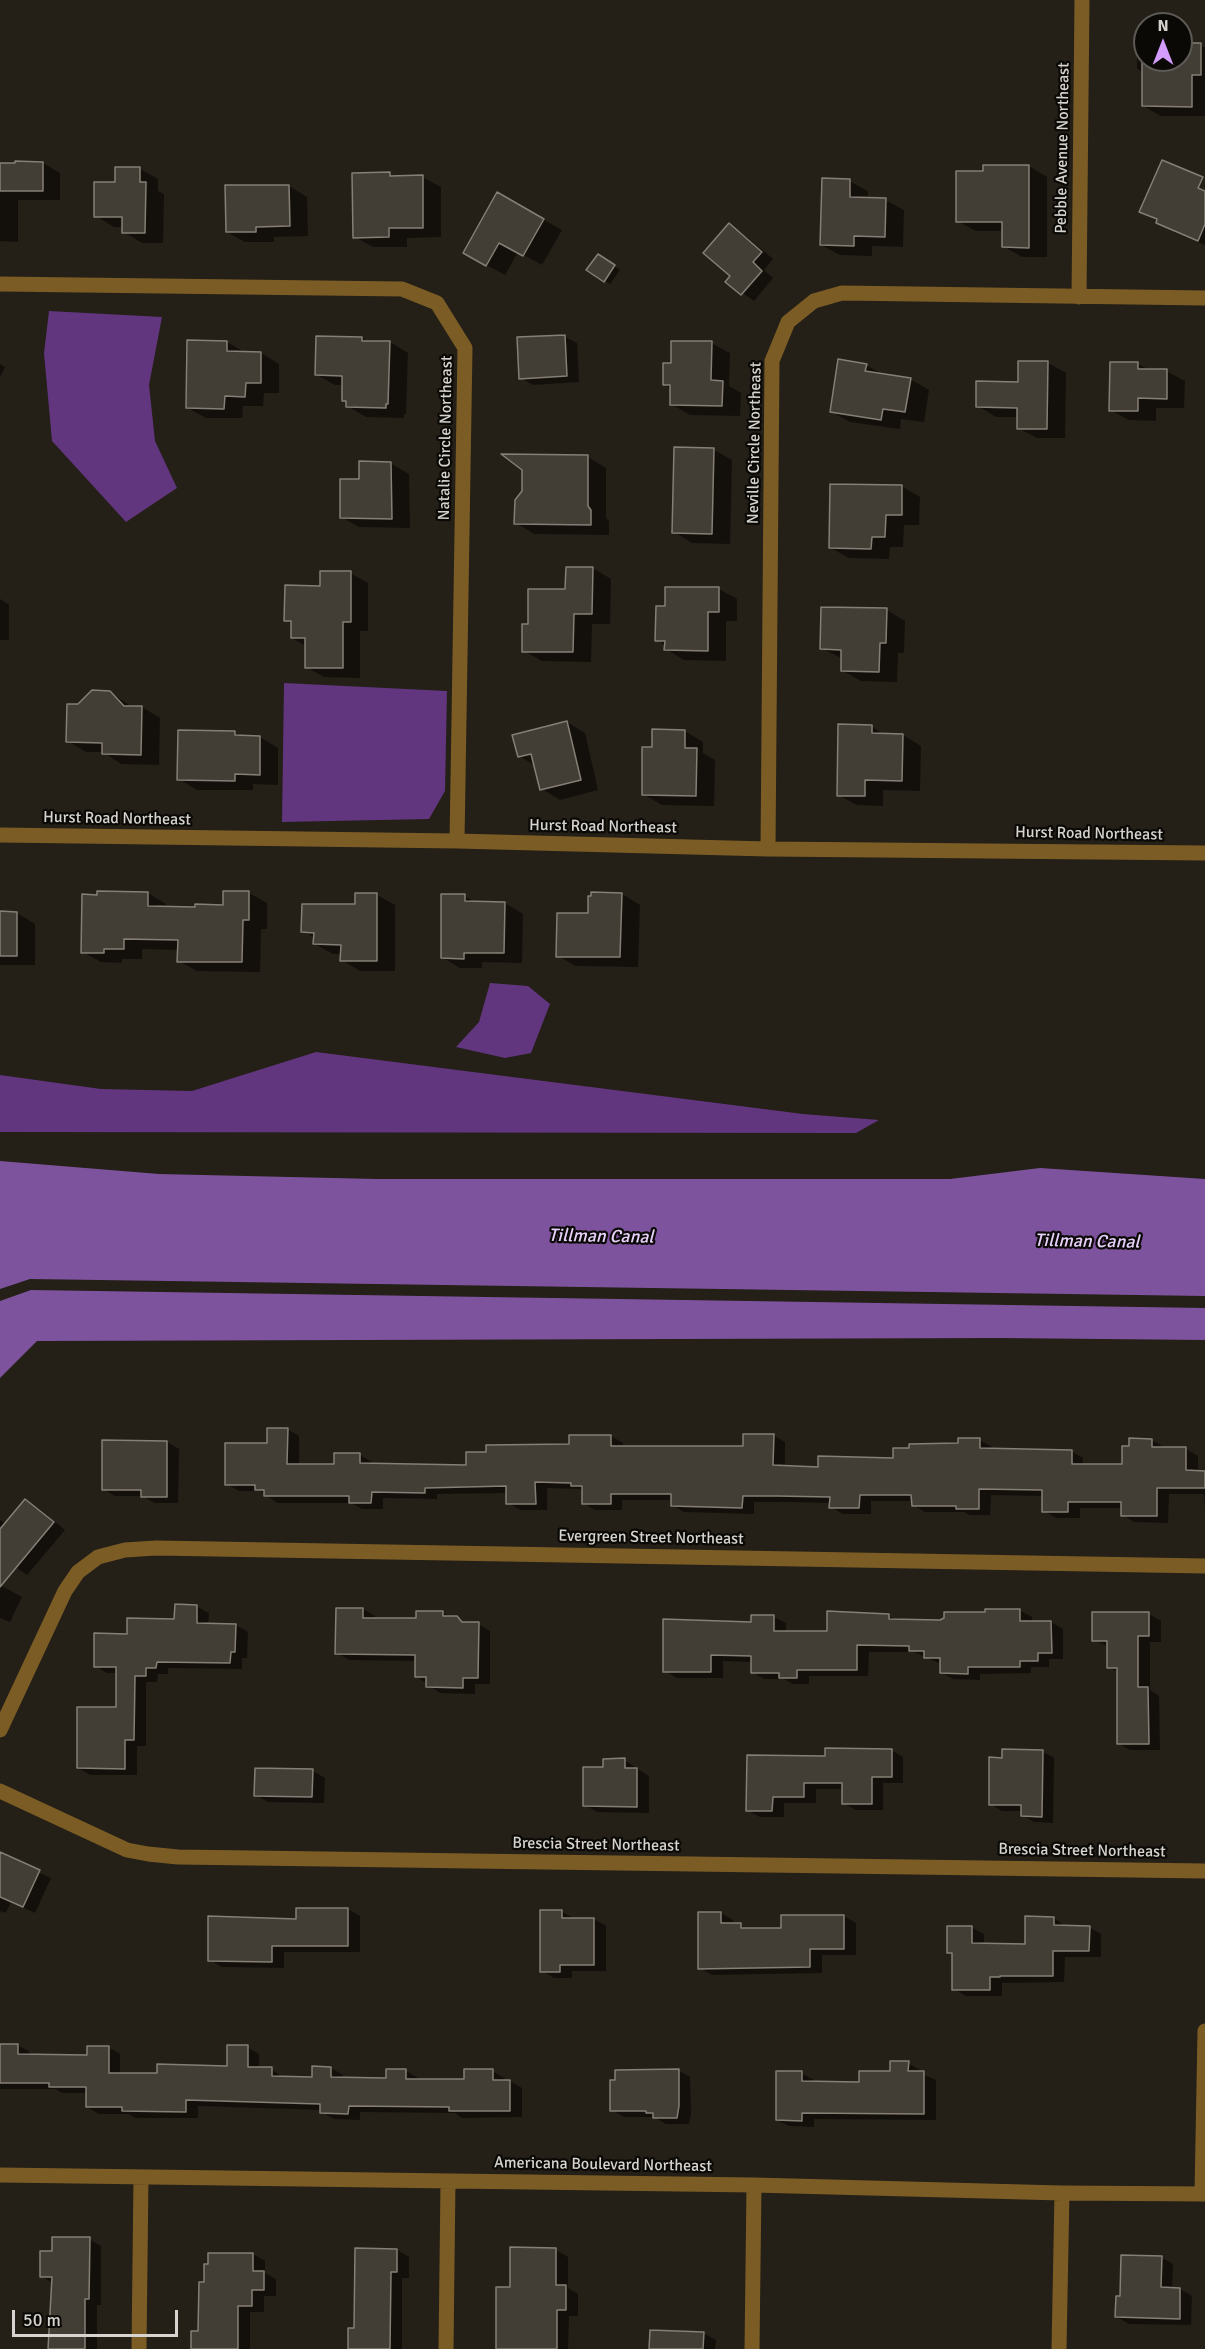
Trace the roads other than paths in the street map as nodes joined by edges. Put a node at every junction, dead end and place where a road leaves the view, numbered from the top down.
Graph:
1 (1082, 0) edge
2 (0, 284) edge
3 (1079, 297) junction
4 (1205, 298) edge
5 (0, 835) edge
6 (457, 841) junction
7 (768, 849) junction
8 (1205, 853) edge
9 (1205, 1566) edge
10 (0, 1730) edge
11 (0, 1791) edge
12 (1205, 1871) edge
13 (1205, 2031) edge
14 (0, 2175) edge
15 (141, 2177) junction
16 (448, 2181) junction
17 (754, 2185) junction
18 (1062, 2193) junction
19 (1203, 2194) edge
20 (139, 2349) edge
21 (446, 2349) edge
22 (752, 2349) edge
23 (1059, 2349) edge

1 - 3 street, Pebble Avenue Northeast
2 - 6 street, Natalie Circle Northeast
3 - 4 street, Neville Circle Northeast
3 - 7 street, Neville Circle Northeast
5 - 6 street, Hurst Road Northeast
6 - 7 street, Hurst Road Northeast
7 - 8 street, Hurst Road Northeast
9 - 10 street, Evergreen Street Northeast
11 - 12 street, Brescia Street Northeast
13 - 19 street
14 - 15 street, Americana Boulevard Northeast
15 - 16 street, Americana Boulevard Northeast
15 - 20 street
16 - 17 street, Americana Boulevard Northeast
16 - 21 street
17 - 18 street, Americana Boulevard Northeast
17 - 22 street
18 - 19 street, Americana Boulevard Northeast
18 - 23 street

